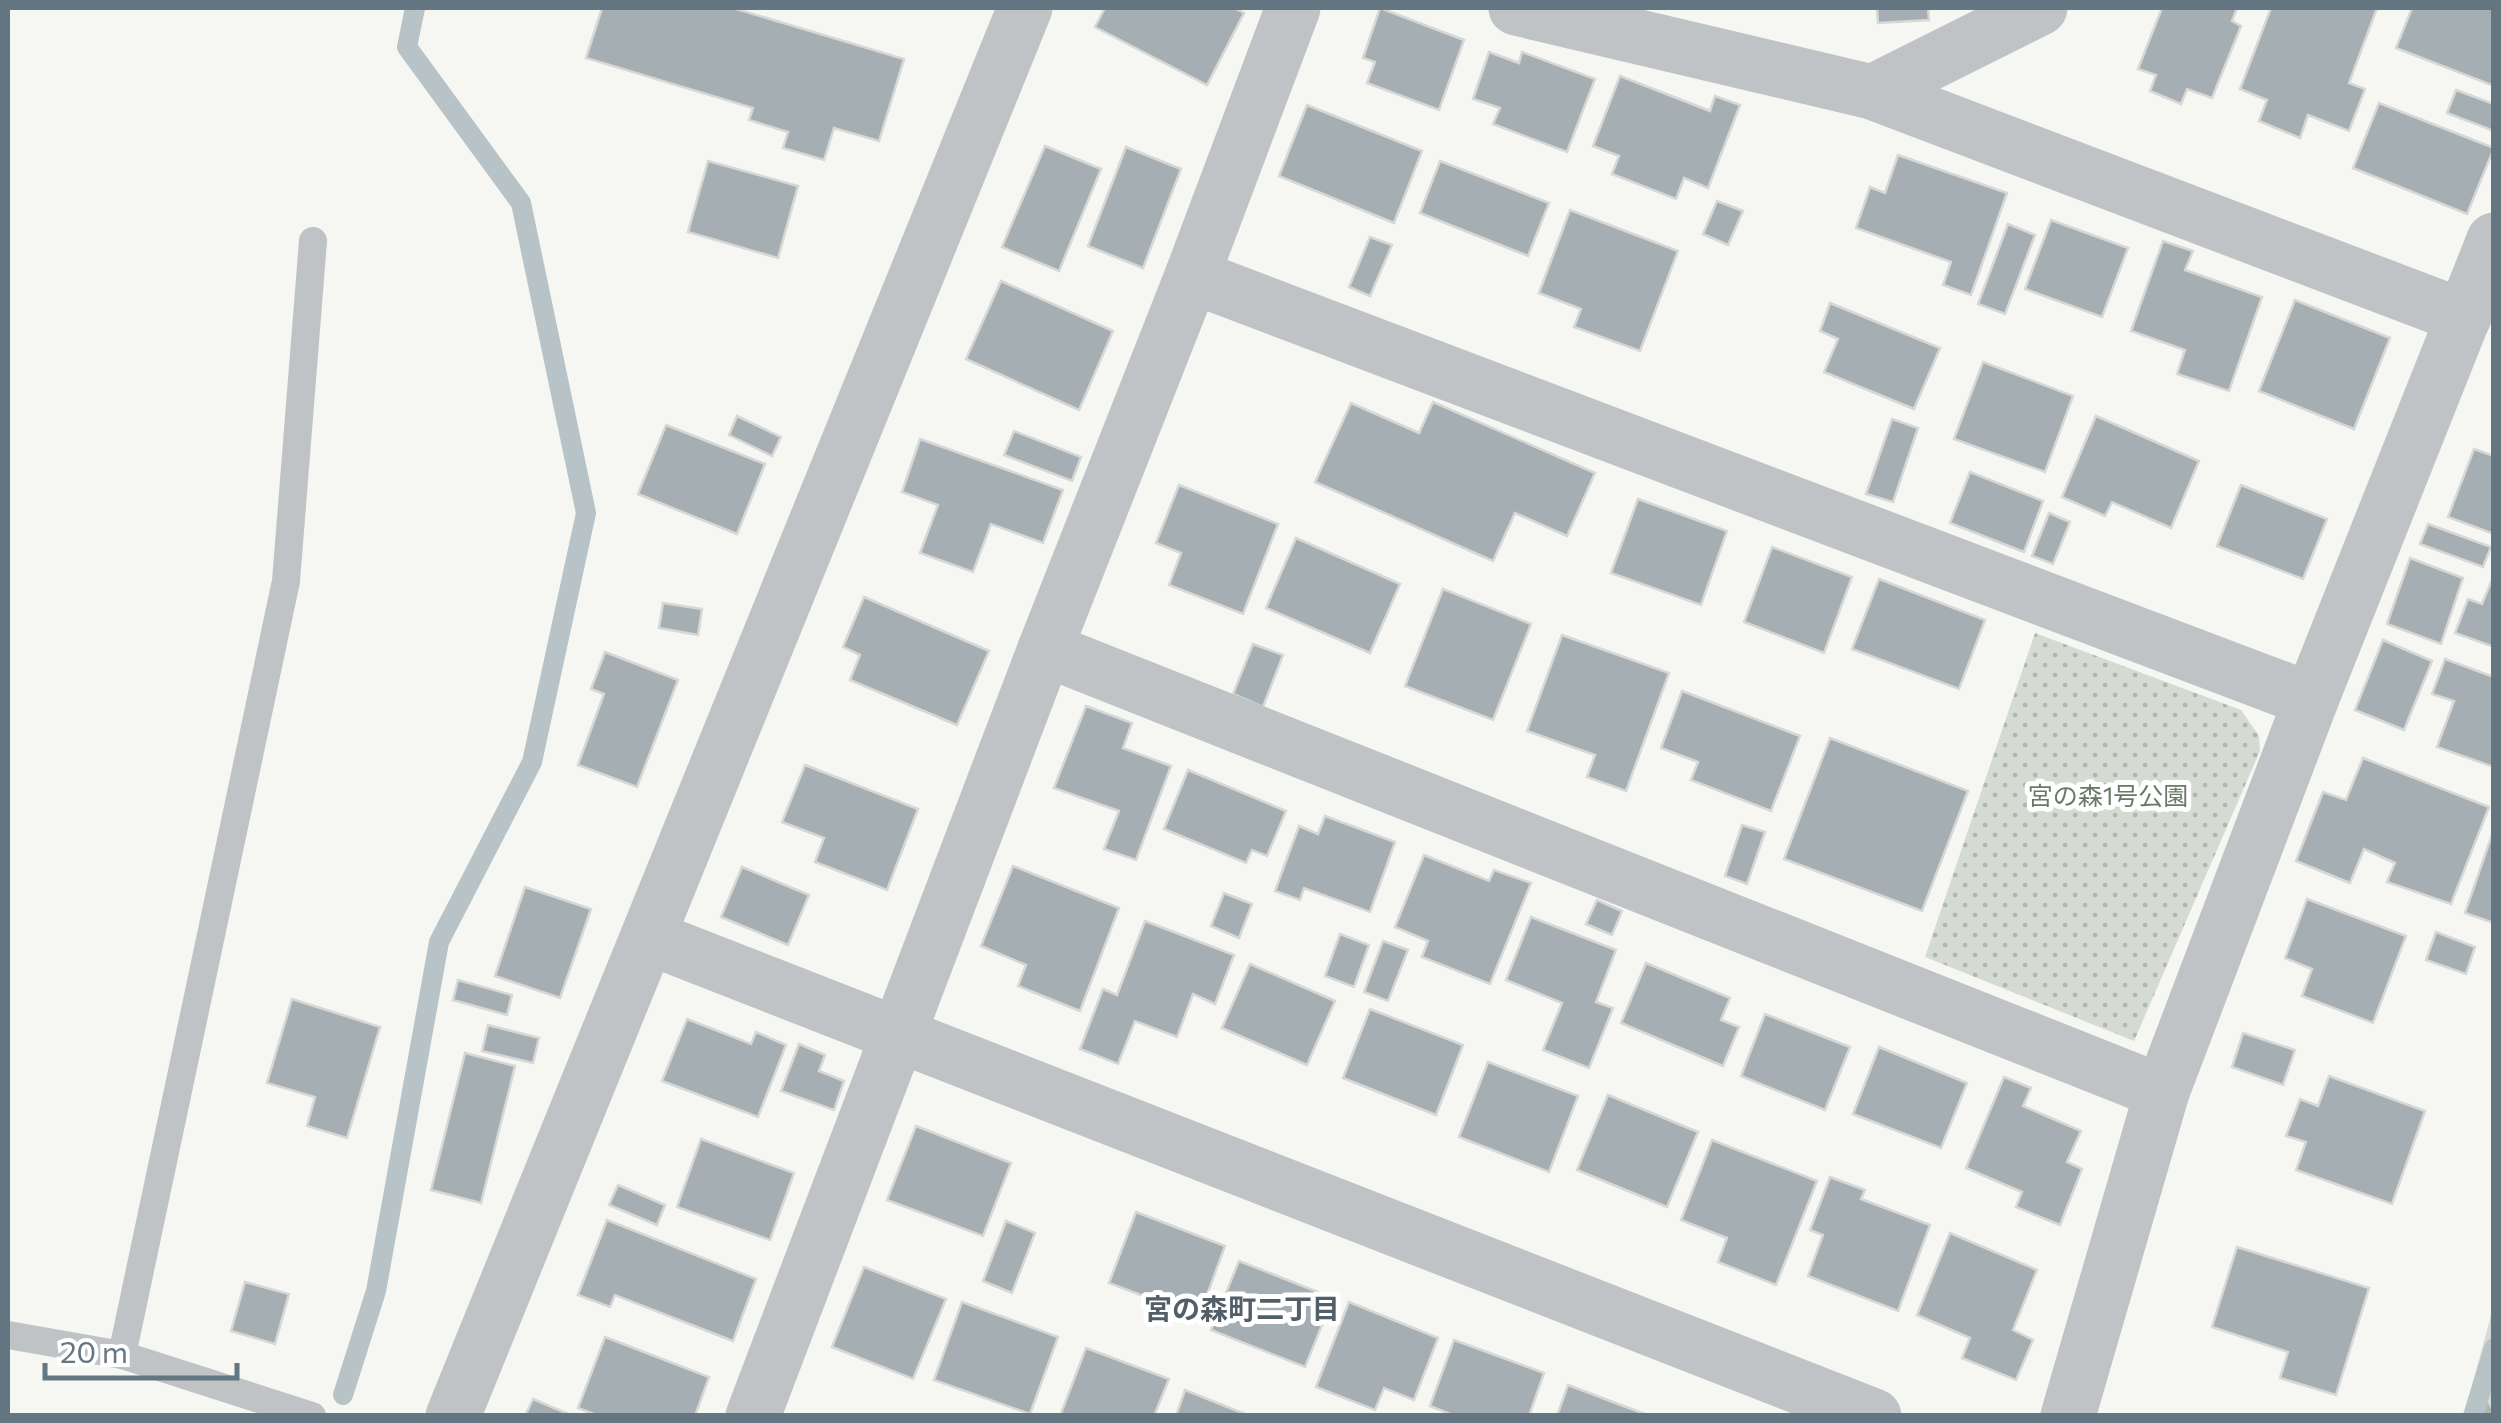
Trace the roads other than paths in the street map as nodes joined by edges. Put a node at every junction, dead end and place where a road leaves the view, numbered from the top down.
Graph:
1 (1025, 8) edge
2 (1293, 8) edge
3 (1516, 8) edge
4 (2040, 8) edge
5 (1582, 15) edge
6 (1872, 92) junction
7 (2494, 240) edge
8 (313, 241) dead end
9 (1192, 276) junction
10 (2464, 316) junction
11 (1045, 649) junction
12 (2311, 700) junction
13 (648, 938) junction
14 (897, 1035) junction
15 (2162, 1092) junction
16 (8, 1335) edge
17 (122, 1355) junction
18 (312, 1416) edge
19 (453, 1416) edge
20 (753, 1416) edge
21 (1874, 1416) edge
22 (2068, 1416) edge

1 - 13 street
2 - 9 street
3 - 5 street
4 - 6 street
5 - 6 street
6 - 10 street
7 - 10 street
8 - 17 lane
9 - 11 street
9 - 12 street
10 - 12 street
11 - 14 street
11 - 15 street
12 - 15 street
13 - 14 street
13 - 19 street
14 - 20 street
14 - 21 street
15 - 22 street
16 - 17 lane
17 - 18 lane

